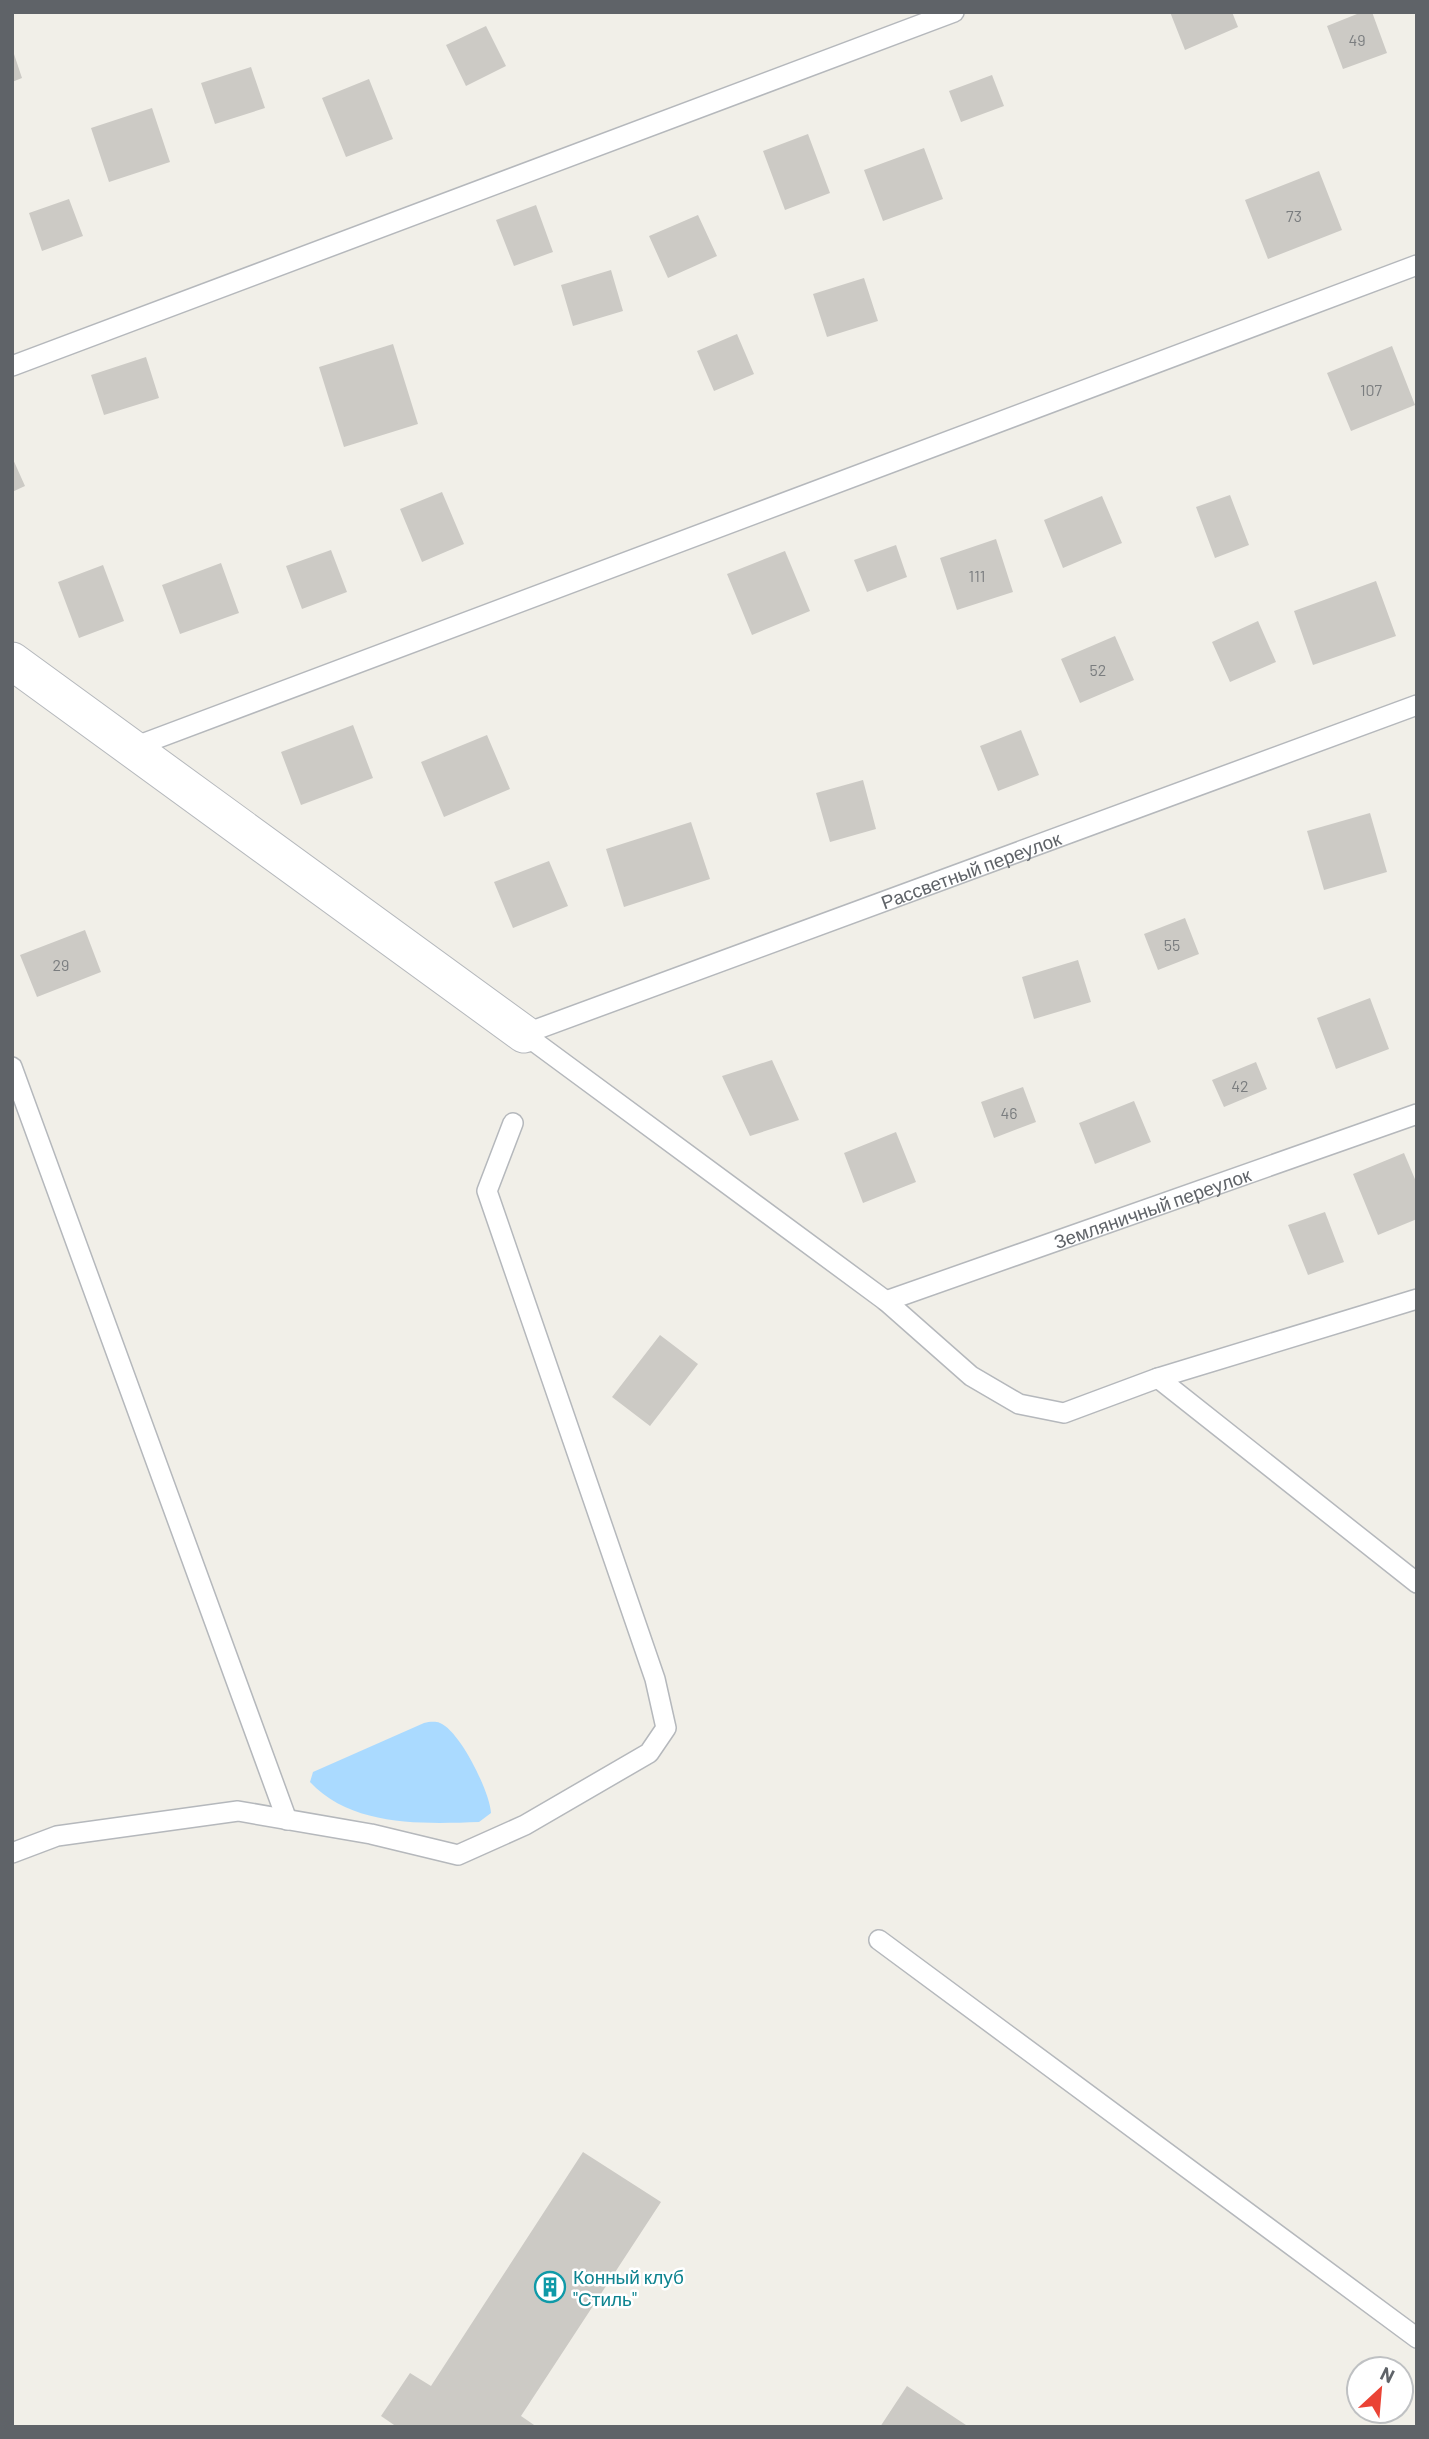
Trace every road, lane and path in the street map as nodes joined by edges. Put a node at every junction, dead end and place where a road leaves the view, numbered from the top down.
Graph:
1 (954, 12) edge
2 (1417, 265) edge
3 (12, 366) edge
4 (12, 661) edge
5 (1417, 705) edge
6 (134, 747) junction
7 (524, 1034) junction
8 (12, 1067) edge
9 (1417, 1114) edge
10 (513, 1123) dead end
11 (1417, 1299) edge
12 (886, 1301) junction
13 (1158, 1378) junction
14 (1417, 1583) edge
15 (287, 1820) junction
16 (12, 1853) edge
17 (879, 1940) dead end
18 (1417, 2338) edge

1 - 3 lane
2 - 6 lane
4 - 6 street
5 - 7 lane, Рассветный переулок
6 - 7 street
7 - 12 lane
8 - 15 lane
9 - 12 lane, Земляничный переулок
10 - 15 lane
11 - 13 lane
12 - 13 lane
13 - 14 lane
15 - 16 lane
17 - 18 lane

